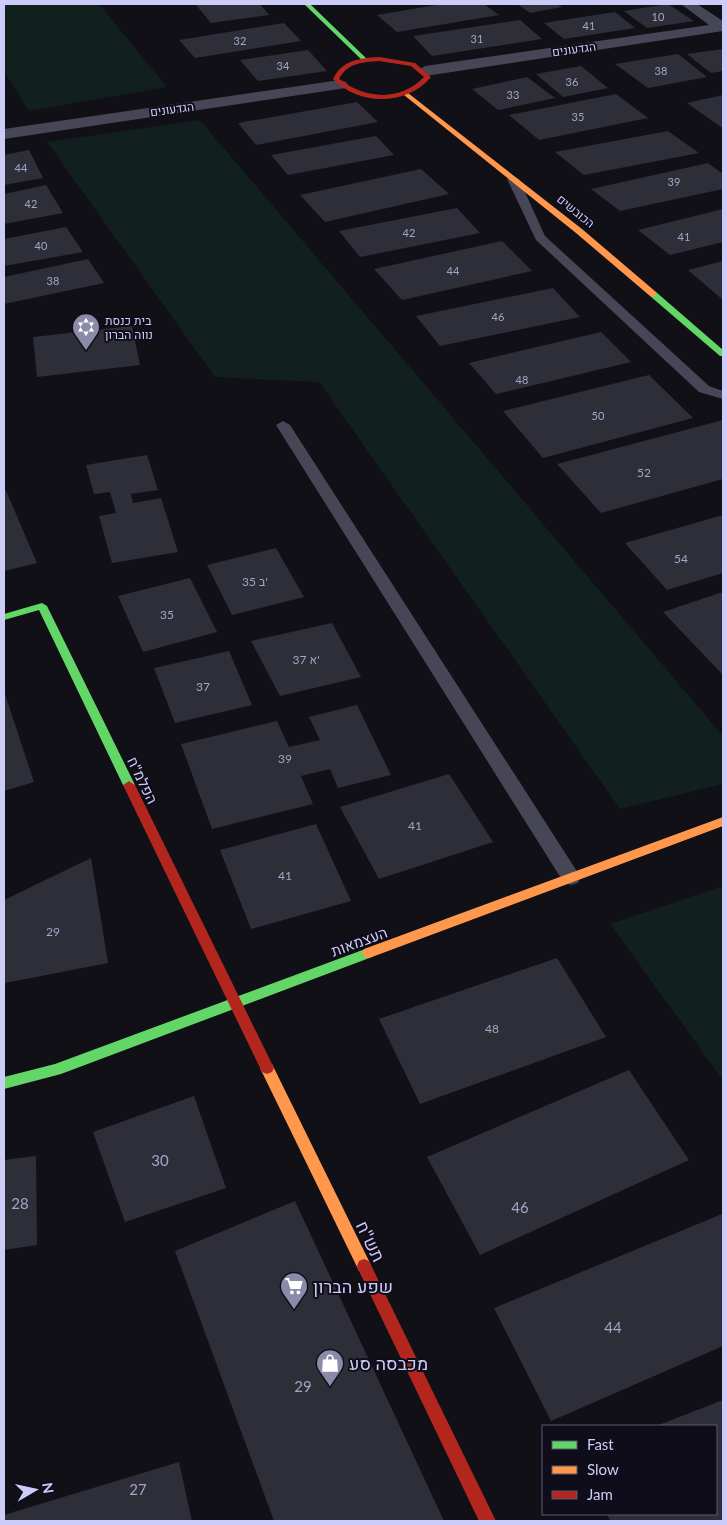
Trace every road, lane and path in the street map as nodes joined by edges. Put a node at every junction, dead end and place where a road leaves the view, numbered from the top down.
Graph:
1 (307, 4) edge
2 (688, 4) edge
3 (723, 27) edge
4 (365, 60) junction
5 (425, 71) junction
6 (340, 85) junction
7 (406, 94) junction
8 (4, 134) edge
9 (513, 179) junction
10 (723, 354) edge
11 (723, 395) edge
12 (283, 425) dead end
13 (4, 617) edge
14 (723, 821) edge
15 (571, 878) junction
16 (235, 1003) junction
17 (4, 1083) edge
18 (488, 1521) edge

1 - 4 street
2 - 3 street
3 - 5 street, הגדעונים
4 - 5 street
4 - 6 street
5 - 7 street
6 - 7 street
6 - 8 street, הגדעונים
7 - 9 street, הכובשים
9 - 10 street, הכובשים
9 - 11 lane
12 - 15 lane
13 - 16 street, הפלמ"ח
14 - 15 street, העצמאות
15 - 16 street, העצמאות
16 - 17 street, העצמאות
16 - 18 street, תש"ח

